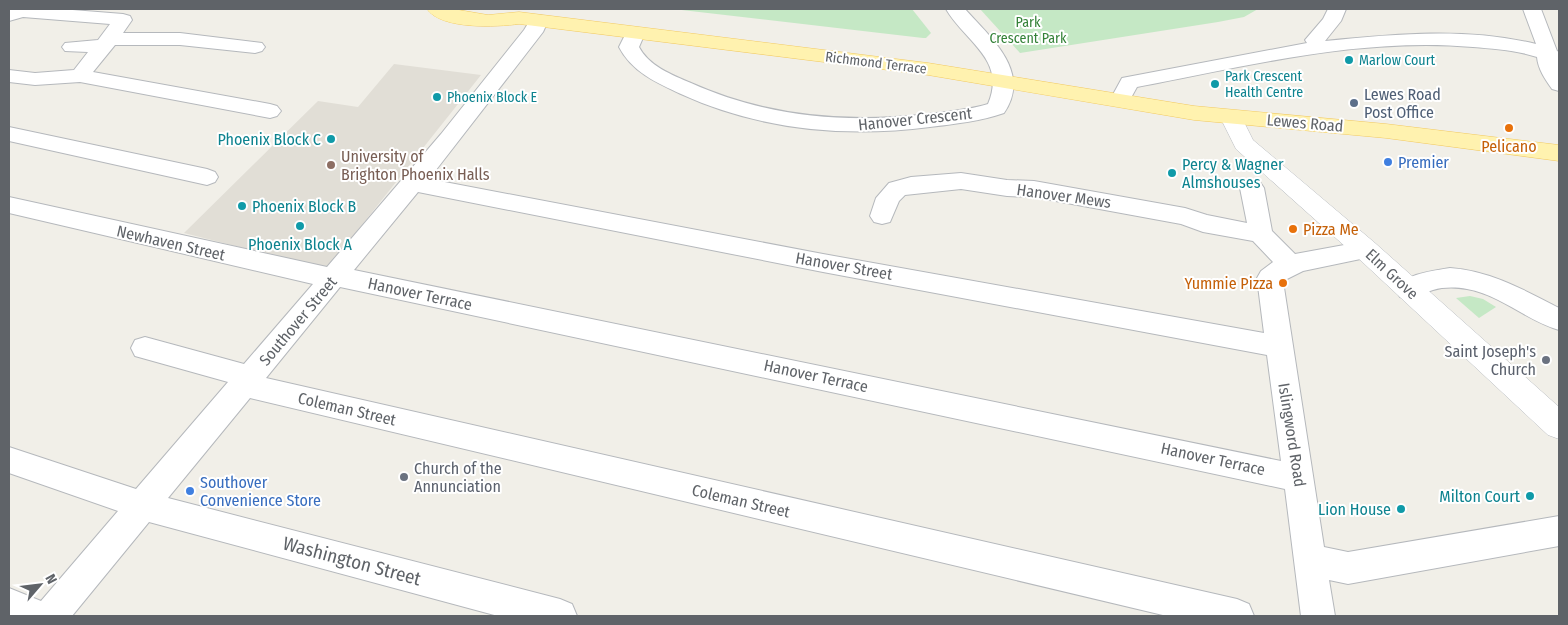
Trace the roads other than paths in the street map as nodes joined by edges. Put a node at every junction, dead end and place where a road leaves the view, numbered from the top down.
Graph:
1 (433, 9) edge
2 (438, 9) edge
3 (493, 9) edge
4 (955, 9) edge
5 (1337, 9) edge
6 (1532, 9) edge
7 (128, 14) edge
8 (9, 15) edge
9 (529, 20) junction
10 (635, 33) junction
11 (107, 42) junction
12 (72, 47) dead end
13 (255, 47) dead end
14 (1319, 47) junction
15 (1552, 56) edge
16 (9, 76) edge
17 (80, 76) junction
18 (1005, 81) junction
19 (1559, 85) edge
20 (1120, 100) junction
21 (213, 102) junction
22 (270, 111) dead end
23 (1232, 117) junction
24 (194, 119) dead end
25 (9, 134) edge
26 (1559, 152) edge
27 (207, 178) dead end
28 (411, 183) junction
29 (1252, 188) dead end
30 (9, 206) edge
31 (882, 216) dead end
32 (1261, 234) junction
33 (1366, 250) junction
34 (1290, 265) junction
35 (333, 278) junction
36 (1409, 290) junction
37 (1559, 320) edge
38 (1278, 346) junction
39 (145, 348) dead end
40 (247, 382) junction
41 (1559, 426) edge
42 (9, 460) edge
43 (1299, 478) junction
44 (143, 506) junction
45 (1559, 531) edge
46 (1311, 560) junction
47 (9, 605) edge
48 (36, 616) edge
49 (50, 616) edge
50 (560, 616) edge
51 (1237, 616) edge
52 (1318, 616) edge

1 - 2 main road, Richmond Terrace
2 - 9 main road, Richmond Terrace
3 - 9 main road, Richmond Terrace
4 - 18 street
5 - 14 street
6 - 15 street
7 - 8 street
7 - 11 street
9 - 10 main road, Richmond Terrace
9 - 28 street, Southover Street
10 - 18 main road, Richmond Terrace
10 - 18 street, Hanover Crescent
11 - 12 street
11 - 13 street
11 - 17 street
14 - 15 street
14 - 20 street
15 - 19 street
16 - 17 street
17 - 21 street
18 - 20 main road, Richmond Terrace
20 - 23 main road, Richmond Terrace
21 - 22 street
21 - 24 street
23 - 26 main road, Lewes Road
23 - 33 street, Elm Grove
25 - 27 street
28 - 35 street, Southover Street
28 - 38 street, Hanover Street
29 - 32 street
30 - 35 street, Newhaven Street
31 - 32 street, Hanover Mews
32 - 34 street
33 - 34 street, Islingword Road
33 - 36 street, Elm Grove
34 - 38 street, Islingword Road
35 - 40 street, Southover Street
35 - 43 street, Hanover Terrace
36 - 37 street
36 - 41 street, Elm Grove
38 - 43 street, Islingword Road
39 - 40 street, Coleman Street
40 - 44 street, Southover Street
40 - 51 street, Coleman Street
42 - 44 street, Washington Street
43 - 46 street, Islingword Road
44 - 49 street, Southover Street
44 - 50 street, Washington Street
45 - 46 street
46 - 52 street, Islingword Road
47 - 48 street

